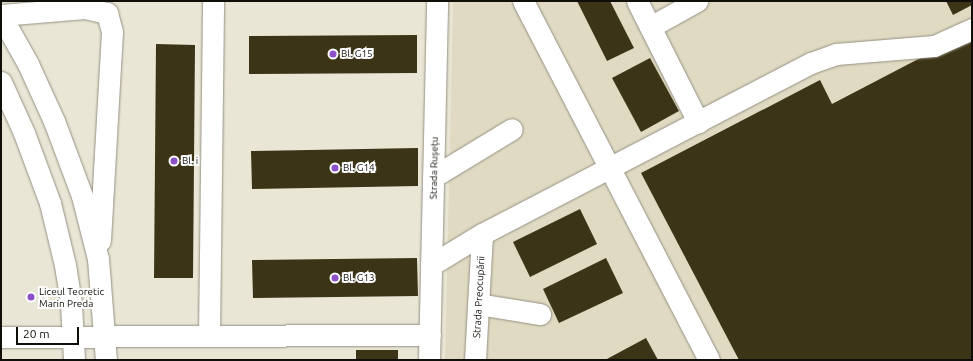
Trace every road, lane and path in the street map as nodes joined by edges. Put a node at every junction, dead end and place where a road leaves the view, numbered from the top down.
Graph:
1 (213, 1) edge
2 (437, 1) edge
3 (524, 1) edge
4 (636, 1) edge
5 (697, 1) edge
6 (1, 16) edge
7 (650, 27) junction
8 (972, 29) edge
9 (1, 82) edge
10 (698, 122) junction
11 (512, 129) dead end
12 (608, 168) junction
13 (433, 177) junction
14 (482, 234) junction
15 (98, 259) junction
16 (431, 265) junction
17 (478, 304) junction
18 (540, 314) dead end
19 (430, 335) junction
20 (105, 336) junction
21 (209, 336) junction
22 (1, 337) edge
23 (73, 337) junction
24 (74, 360) edge
25 (106, 360) edge
26 (429, 360) edge
27 (475, 360) edge
28 (709, 360) edge

1 - 21 street
2 - 13 street, Strada Rușețu
3 - 12 street
4 - 7 street
5 - 7 street
6 - 15 street
6 - 15 street
7 - 10 street
8 - 10 street
9 - 23 street
10 - 12 street
11 - 13 street
12 - 14 street
12 - 28 street
13 - 16 street, Strada Rușețu
14 - 16 street
14 - 17 street, Strada Preocupării
15 - 20 street
16 - 19 street, Strada Rușețu
17 - 18 street
17 - 27 street, Strada Preocupării
19 - 21 street
19 - 26 street, Strada Rușețu
20 - 21 street
20 - 23 street
20 - 25 street
22 - 23 street
23 - 24 street

